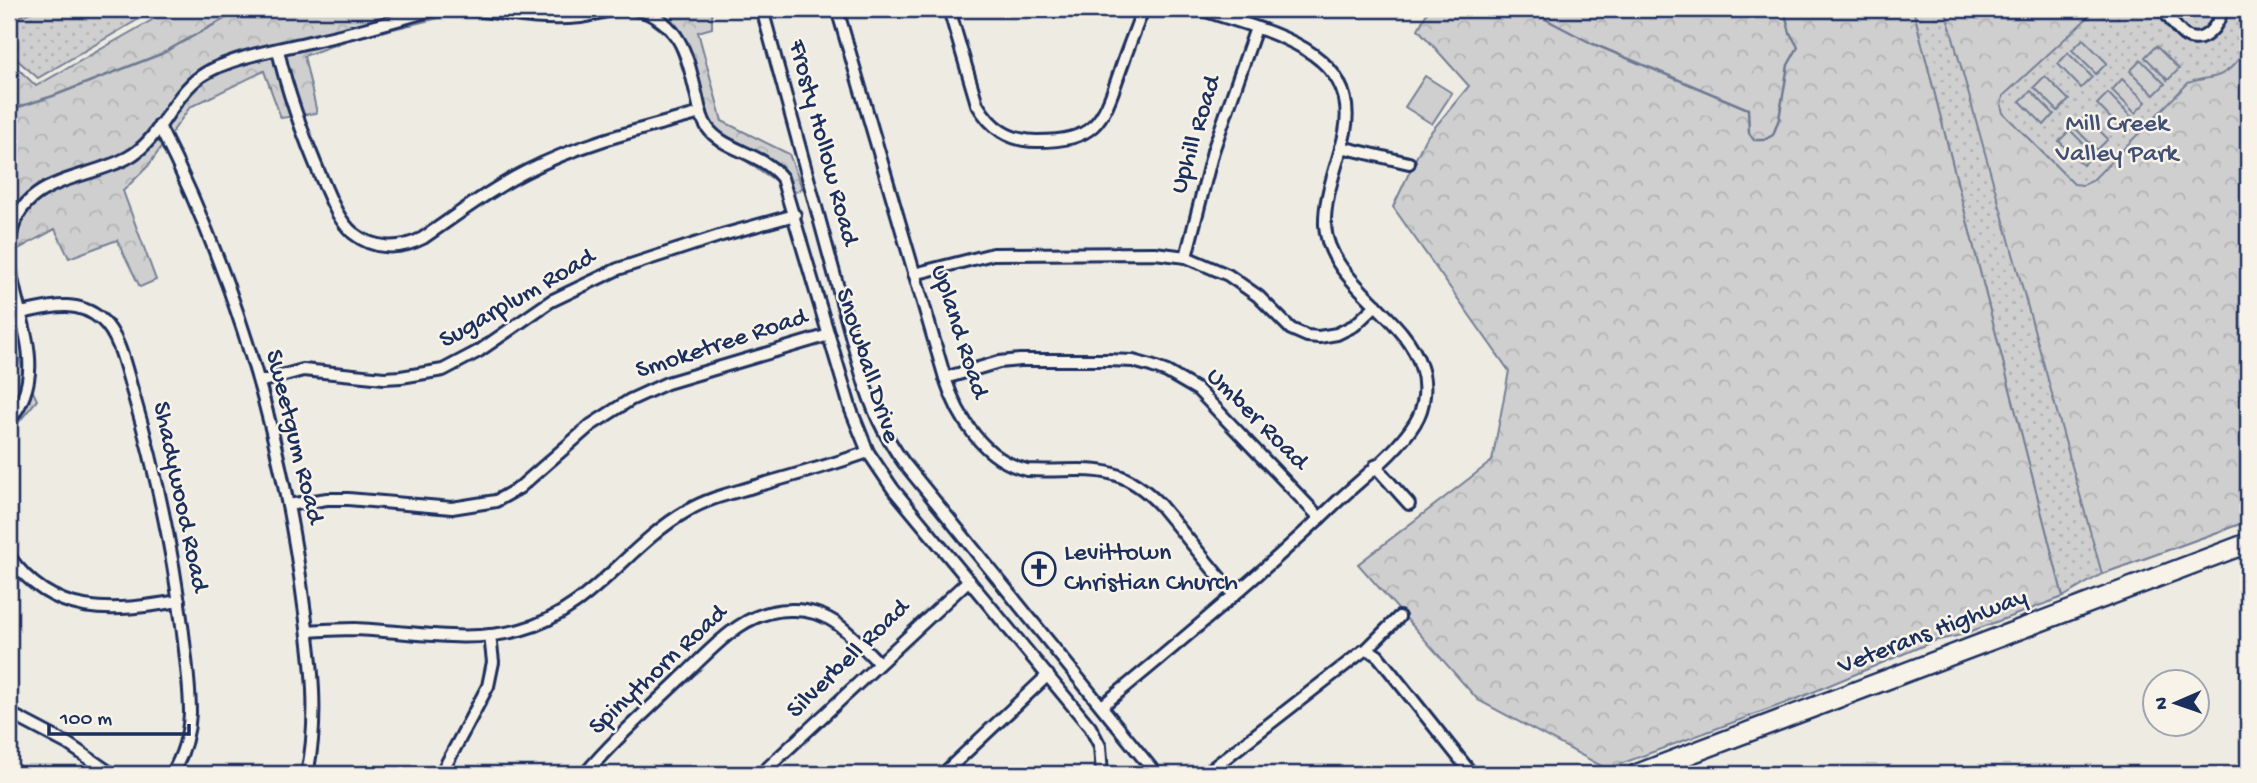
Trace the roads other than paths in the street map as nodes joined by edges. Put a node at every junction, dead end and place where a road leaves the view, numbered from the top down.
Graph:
1 (436, 9) edge
2 (467, 9) edge
3 (619, 9) edge
4 (637, 9) edge
5 (762, 9) edge
6 (837, 9) edge
7 (949, 9) edge
8 (1143, 9) edge
9 (1200, 9) edge
10 (2162, 9) edge
11 (2222, 9) edge
12 (1256, 28) junction
13 (278, 50) junction
14 (701, 113) junction
15 (159, 127) junction
16 (1341, 147) junction
17 (1409, 163) dead end
18 (795, 215) junction
19 (1186, 257) junction
20 (914, 275) junction
21 (1376, 305) junction
22 (21, 313) junction
23 (829, 335) junction
24 (945, 378) junction
25 (259, 382) junction
26 (9, 421) edge
27 (868, 452) junction
28 (1375, 467) junction
29 (1409, 504) dead end
30 (288, 505) junction
31 (1320, 518) junction
32 (2248, 543) edge
33 (9, 556) edge
34 (969, 580) junction
35 (1234, 595) junction
36 (179, 601) junction
37 (1399, 617) dead end
38 (308, 631) junction
39 (490, 635) junction
40 (1366, 650) junction
41 (879, 663) junction
42 (1048, 675) junction
43 (1102, 706) junction
44 (9, 712) edge
45 (112, 774) edge
46 (172, 774) edge
47 (307, 774) edge
48 (441, 774) edge
49 (585, 774) edge
50 (761, 774) edge
51 (943, 774) edge
52 (1102, 774) edge
53 (1156, 774) edge
54 (1205, 774) edge
55 (1472, 774) edge
56 (1637, 774) edge

1 - 13 street
2 - 3 street
4 - 14 street, Snowball Drive
5 - 43 street, Frosty Hollow Road
6 - 20 street, Upland Road
7 - 8 street
9 - 12 street
10 - 11 street
12 - 16 street
12 - 19 street, Uphill Road
13 - 14 street
13 - 15 street
14 - 18 street, Snowball Drive
15 - 22 street
15 - 25 street, Sweetgum Road
16 - 17 street
16 - 21 street
18 - 23 street, Snowball Drive
18 - 25 street, Sugarplum Road
19 - 20 street
19 - 21 street
20 - 24 street, Upland Road
21 - 28 street
22 - 26 street
22 - 36 street, Shadywood Road
23 - 27 street, Snowball Drive
23 - 30 street, Smoketree Road
24 - 31 street, Umber Road
24 - 35 street, Upland Road
25 - 30 street, Sweetgum Road
27 - 34 street, Snowball Drive
27 - 39 street
28 - 29 street
28 - 31 street
30 - 38 street, Sweetgum Road
31 - 35 street
32 - 56 main road, Veterans Highway
33 - 36 street
34 - 41 street, Silverbell Road
34 - 42 street, Snowball Drive
35 - 43 street
36 - 46 street, Shadywood Road
37 - 40 street
38 - 39 street
38 - 47 street, Sweetgum Road
39 - 48 street
40 - 54 street
40 - 55 street
41 - 49 street, Spinythorn Road
41 - 50 street, Silverbell Road
42 - 51 street
42 - 52 street, Snowball Drive
43 - 53 street, Frosty Hollow Road
44 - 45 street

